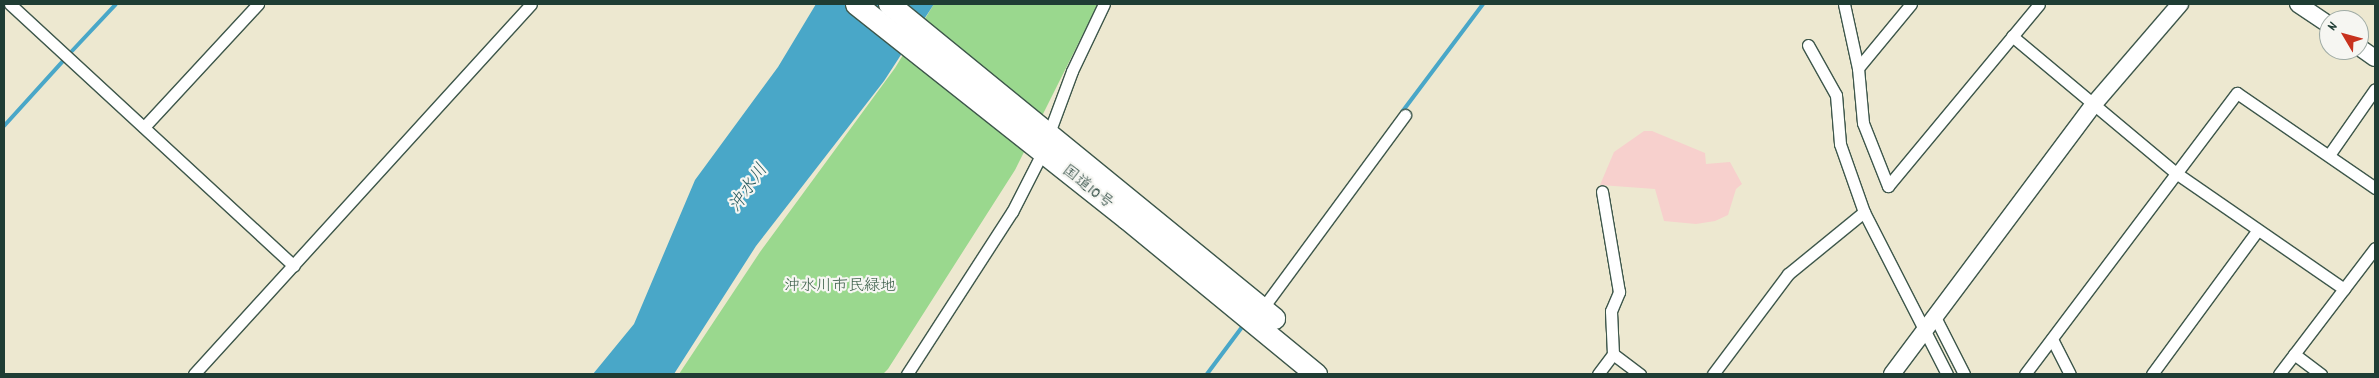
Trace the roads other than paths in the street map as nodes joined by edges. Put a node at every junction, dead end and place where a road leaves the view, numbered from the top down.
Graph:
1 (10, 4) edge
2 (258, 4) edge
3 (531, 4) edge
4 (856, 4) edge
5 (889, 4) edge
6 (1104, 4) edge
7 (1844, 4) edge
8 (1911, 4) edge
9 (2039, 4) edge
10 (2180, 4) edge
11 (2298, 4) edge
12 (2319, 19) edge
13 (2012, 36) junction
14 (1808, 45) dead end
15 (1858, 68) junction
16 (2375, 89) edge
17 (2094, 104) junction
18 (1405, 116) dead end
19 (144, 127) junction
20 (1039, 138) junction
21 (2329, 155) junction
22 (2176, 173) junction
23 (2375, 188) edge
24 (1602, 190) dead end
25 (1864, 212) junction
26 (2257, 231) junction
27 (2375, 248) edge
28 (294, 266) junction
29 (2344, 289) junction
30 (1262, 308) junction
31 (1930, 323) junction
32 (2052, 339) junction
33 (1613, 354) junction
34 (2294, 354) junction
35 (194, 374) edge
36 (907, 374) edge
37 (1316, 374) edge
38 (1334, 374) edge
39 (1598, 374) edge
40 (1640, 374) edge
41 (1713, 374) edge
42 (1892, 374) edge
43 (1947, 374) edge
44 (1964, 374) edge
45 (2025, 374) edge
46 (2070, 374) edge
47 (2152, 374) edge
48 (2278, 374) edge
49 (2321, 374) edge

1 - 19 street
2 - 19 street
3 - 28 street
4 - 20 highway, 国道10号
5 - 20 highway, 国道10号
6 - 20 street
7 - 15 street
8 - 15 street
9 - 13 street
10 - 17 street
11 - 12 street
13 - 15 street
13 - 17 street
14 - 25 street
16 - 21 street
17 - 22 street
17 - 31 street
18 - 30 street
19 - 28 street
20 - 30 highway, 国道10号
20 - 36 street
20 - 37 highway, 国道10号
21 - 22 street
21 - 23 street
22 - 26 street
22 - 32 street
24 - 33 street
25 - 31 street
25 - 41 street
26 - 29 street
26 - 47 street
27 - 29 street
28 - 35 street
29 - 34 street
30 - 38 highway, 国道10号
31 - 42 street
31 - 43 street
31 - 44 street
32 - 45 street
32 - 46 street
33 - 39 street
33 - 40 street
34 - 48 street
34 - 49 street

